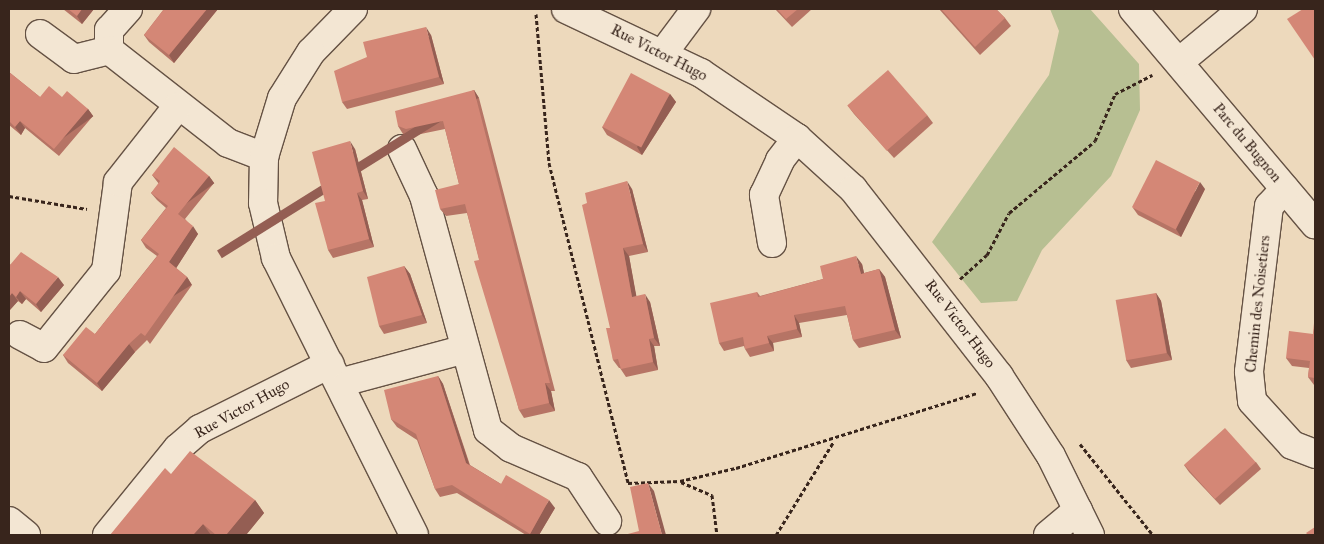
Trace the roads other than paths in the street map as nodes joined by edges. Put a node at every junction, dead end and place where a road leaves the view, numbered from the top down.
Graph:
1 (128, 9) edge
2 (353, 9) edge
3 (566, 9) edge
4 (696, 9) edge
5 (1133, 9) edge
6 (1243, 9) edge
7 (40, 34) dead end
8 (109, 50) junction
9 (664, 52) junction
10 (1179, 62) junction
11 (177, 107) junction
12 (798, 138) junction
13 (402, 149) dead end
14 (264, 157) junction
15 (1285, 188) junction
16 (1315, 224) edge
17 (772, 243) dead end
18 (20, 335) dead end
19 (466, 349) junction
20 (334, 374) junction
21 (1315, 454) edge
22 (1078, 510) junction
23 (9, 521) edge
24 (607, 521) dead end
25 (26, 535) edge
26 (107, 535) edge
27 (414, 535) edge
28 (1048, 535) edge
29 (1090, 535) edge

1 - 8 street
2 - 14 street
3 - 9 street, Rue Victor Hugo
4 - 9 street
5 - 10 street, Parc du Bugnon
6 - 10 street
7 - 8 street
8 - 11 street
9 - 12 street, Rue Victor Hugo
10 - 15 street, Parc du Bugnon
11 - 14 street
11 - 18 street
12 - 17 street
12 - 22 street, Rue Victor Hugo
13 - 19 street
14 - 20 street
15 - 16 street, Parc du Bugnon
15 - 21 street, Chemin des Noisetiers
19 - 20 street, Rue Victor Hugo
19 - 24 street
20 - 26 street, Rue Victor Hugo
20 - 27 street
22 - 28 street
22 - 29 street, Rue Victor Hugo
23 - 25 street

